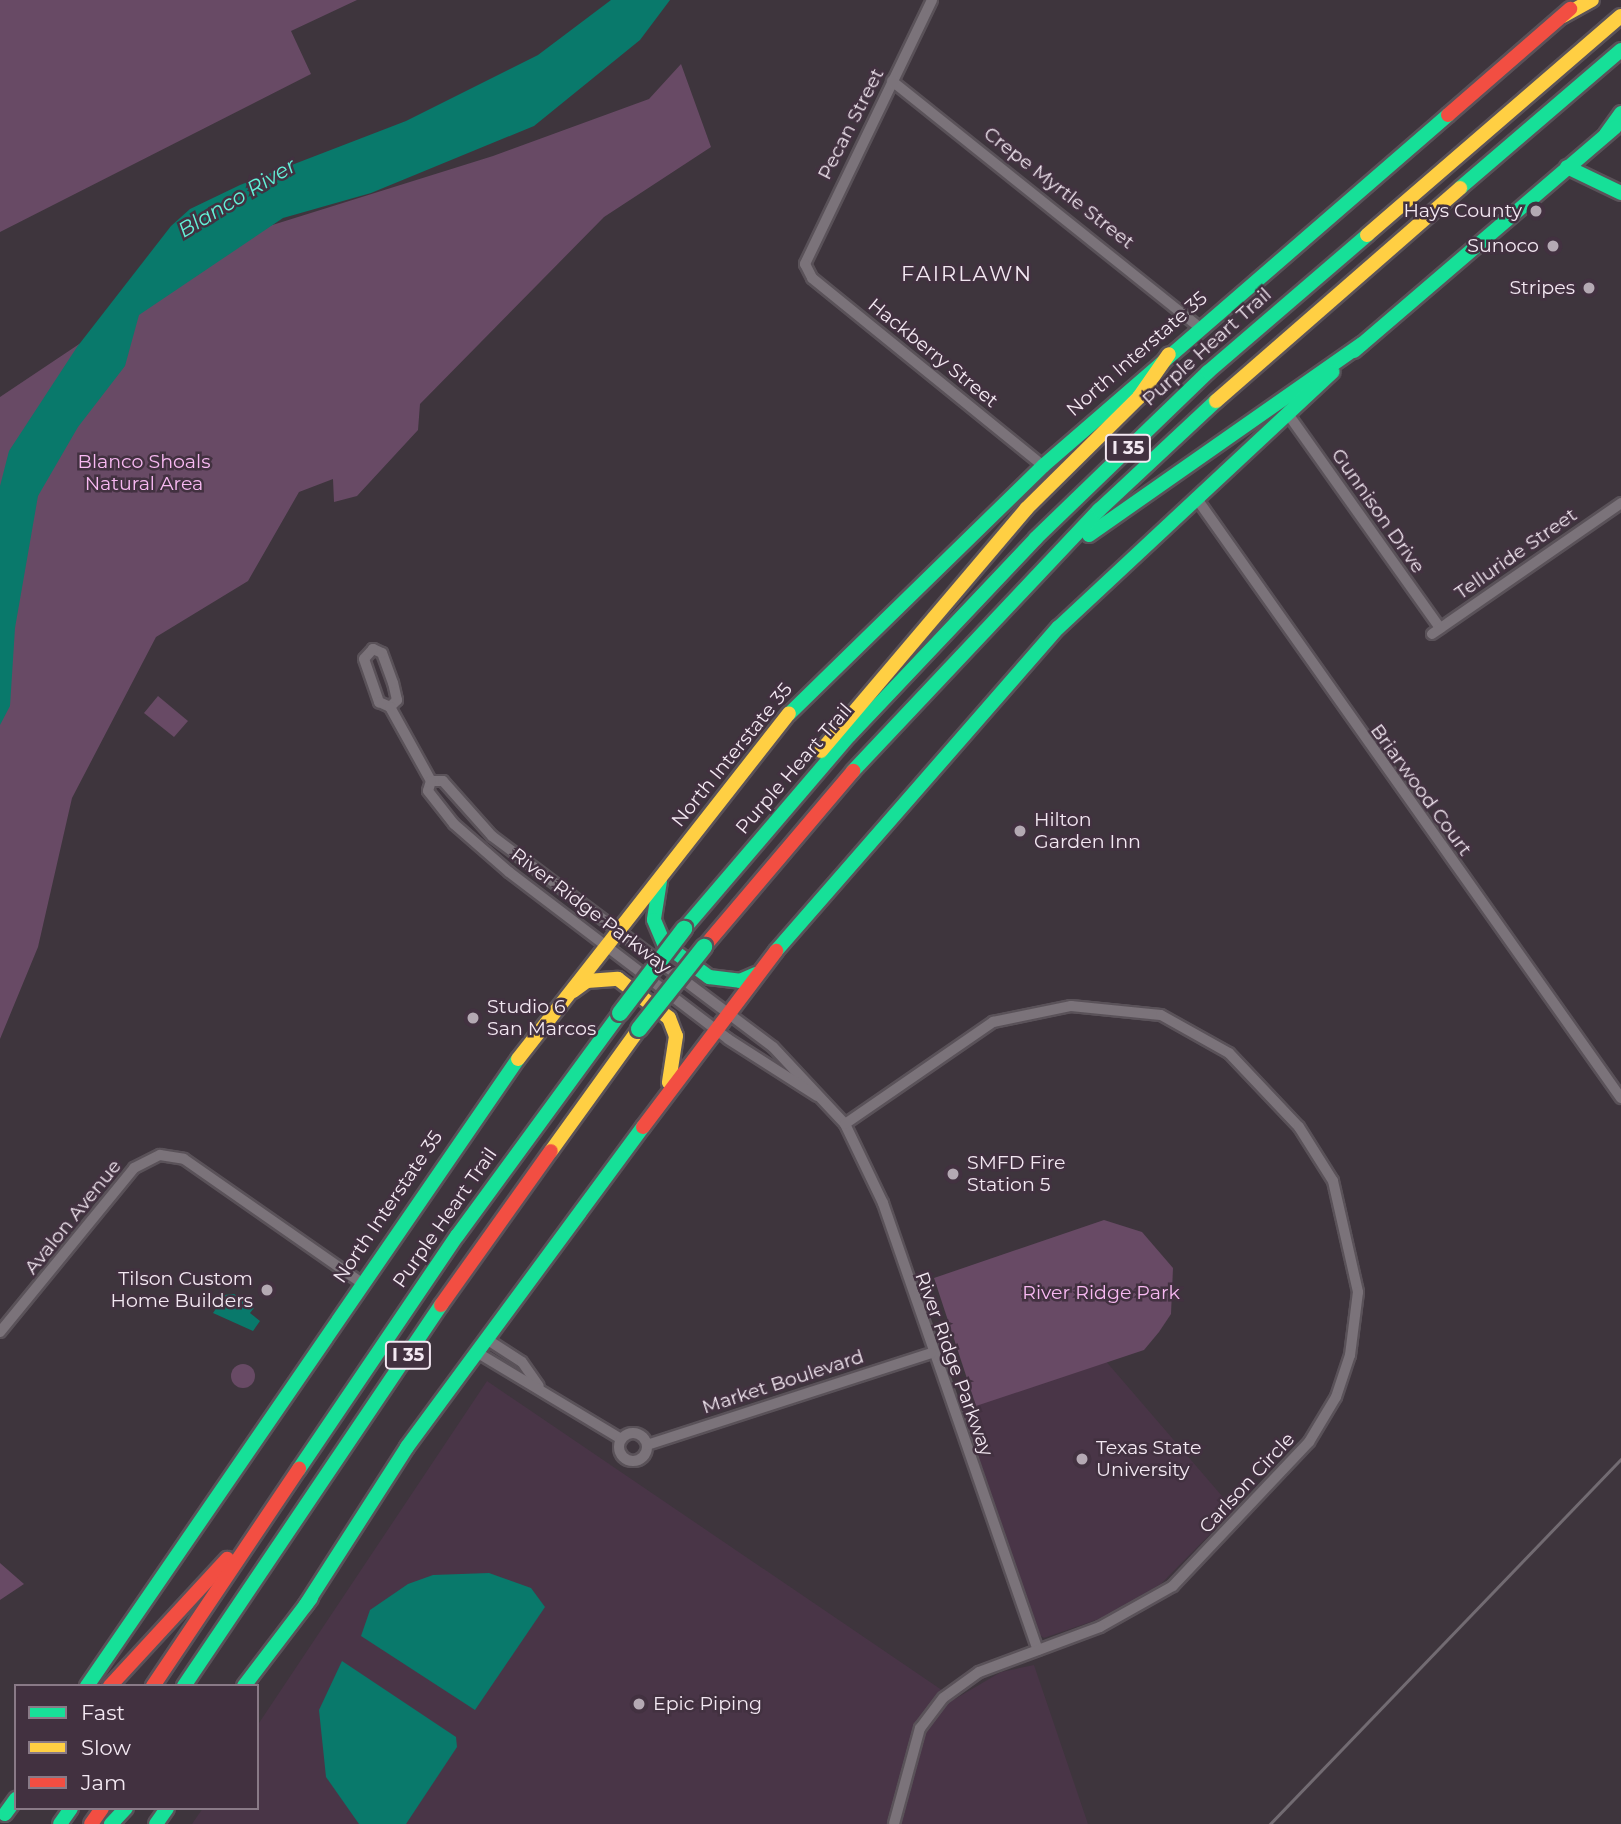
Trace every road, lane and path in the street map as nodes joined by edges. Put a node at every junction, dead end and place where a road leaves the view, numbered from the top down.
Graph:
1 (932, 0) edge
2 (1578, 0) edge
3 (1592, 0) edge
4 (1563, 16) junction
5 (1621, 16) edge
6 (1621, 50) edge
7 (892, 81) junction
8 (1621, 113) edge
9 (1621, 121) edge
10 (1606, 134) junction
11 (1567, 167) junction
12 (1621, 193) edge
13 (805, 264) joint
14 (1199, 327) junction
15 (1362, 344) junction
16 (1169, 354) junction
17 (1288, 414) junction
18 (1043, 466) junction
19 (1197, 499) junction
20 (1621, 503) edge
21 (1021, 590) junction
22 (1436, 631) joint
23 (390, 708) junction
24 (431, 781) junction
25 (661, 876) junction
26 (684, 929) junction
27 (617, 931) junction
28 (605, 945) junction
29 (756, 974) junction
30 (561, 999) junction
31 (727, 1013) junction
32 (715, 1028) junction
33 (668, 1087) junction
34 (1621, 1098) edge
35 (822, 1100) junction
36 (845, 1124) junction
37 (362, 1283) junction
38 (0, 1332) edge
39 (483, 1347) junction
40 (931, 1353) junction
41 (539, 1386) junction
42 (621, 1439) junction
43 (647, 1445) junction
44 (270, 1512) junction
45 (311, 1598) junction
46 (1038, 1650) junction
47 (88, 1684) edge
48 (112, 1684) edge
49 (154, 1684) edge
50 (185, 1684) edge
51 (246, 1684) edge
52 (254, 1684) edge
53 (14, 1801) edge
54 (124, 1810) edge
55 (2, 1818) edge
56 (111, 1824) edge
57 (894, 1824) edge

1 - 7 street, Pecan Street
2 - 4 main road, North Interstate 35
3 - 4 main road
4 - 14 main road, North Interstate 35
5 - 26 main road, Purple Heart Trail / I 35
6 - 21 main road, I 35
7 - 13 street, Pecan Street
7 - 14 street, Crepe Myrtle Street
8 - 10 main road
9 - 10 main road
10 - 11 main road
11 - 12 main road
11 - 15 main road
13 - 18 street, Hackberry Street
14 - 16 main road, North Interstate 35
15 - 17 main road
15 - 21 main road
16 - 18 main road, North Interstate 35
16 - 26 main road
17 - 19 main road
17 - 22 street, Gunnison Drive
18 - 25 main road, North Interstate 35
19 - 29 main road
19 - 34 street, Briarwood Court
20 - 22 street, Telluride Street
21 - 50 main road, I 35, bridge
23 - 23 street, River Ridge Parkway
23 - 24 street, River Ridge Parkway
24 - 27 street, River Ridge Parkway
24 - 28 street, River Ridge Parkway
25 - 27 main road, North Interstate 35
25 - 29 main road
26 - 44 main road, Purple Heart Trail / I 35, bridge
27 - 28 main road, North Interstate 35
27 - 31 street, River Ridge Parkway
28 - 30 main road, North Interstate 35
28 - 32 street, River Ridge Parkway
29 - 31 main road
30 - 33 main road
30 - 37 main road, North Interstate 35
31 - 32 main road
31 - 35 street, River Ridge Parkway
32 - 33 main road
32 - 35 street, River Ridge Parkway
33 - 39 main road
35 - 36 street, River Ridge Parkway
36 - 40 street, River Ridge Parkway
36 - 46 street, Carlson Circle
37 - 38 street, Avalon Avenue
37 - 47 main road, North Interstate 35
39 - 41 street, Market Boulevard
39 - 41 street, Market Boulevard
39 - 45 main road
40 - 43 street, Market Boulevard
40 - 46 street, River Ridge Parkway
41 - 42 street, Market Boulevard
42 - 43 street, Market Boulevard
42 - 43 street, Market Boulevard
44 - 48 main road
44 - 49 main road, Purple Heart Trail / I 35
45 - 51 main road
45 - 52 main road
46 - 57 street, Carlson Circle
53 - 55 main road
54 - 56 main road

